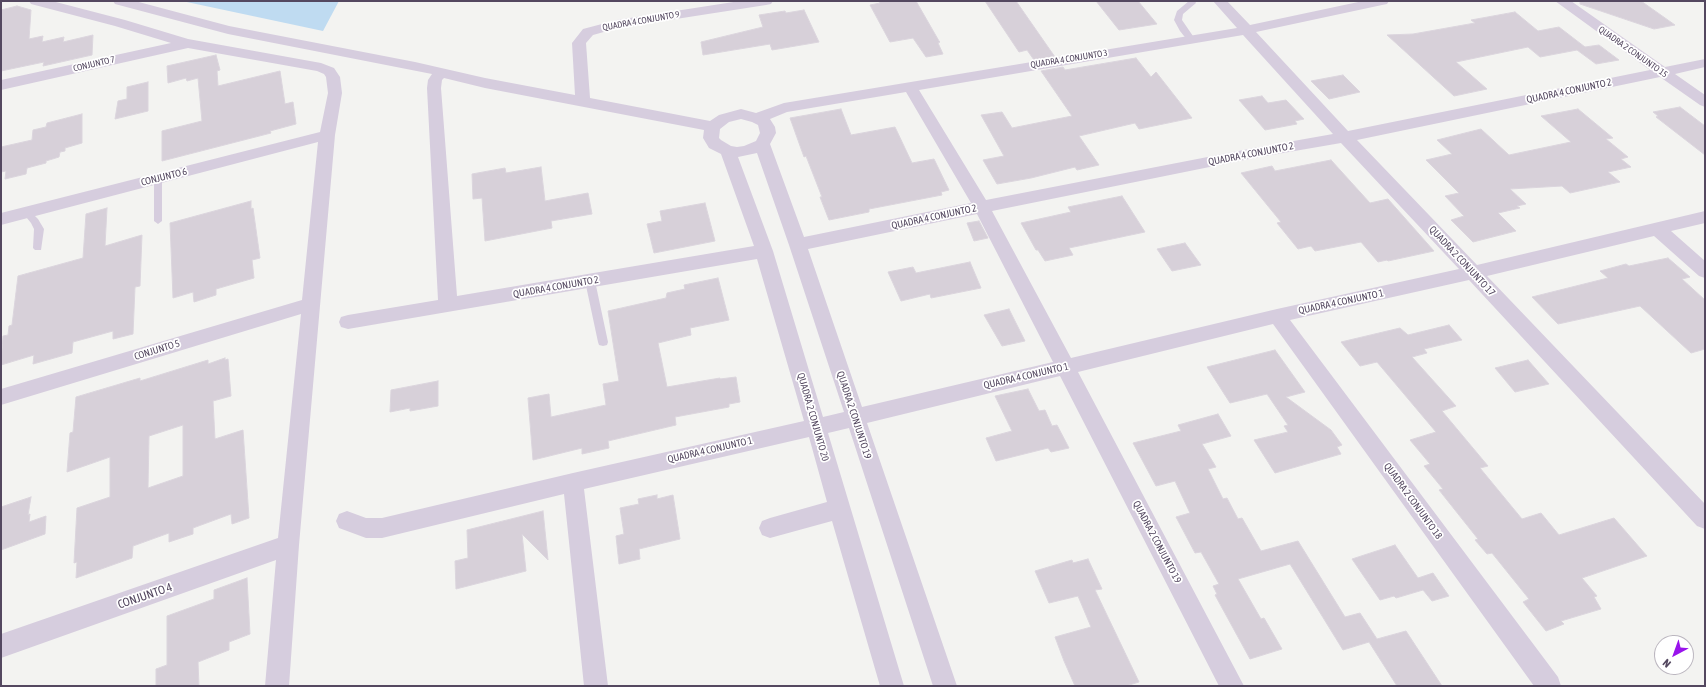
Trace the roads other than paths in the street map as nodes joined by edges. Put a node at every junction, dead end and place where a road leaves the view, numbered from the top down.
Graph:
1 (36, 1) edge
2 (120, 1) edge
3 (766, 1) edge
4 (1220, 1) edge
5 (1382, 1) edge
6 (1562, 1) edge
7 (1192, 3) dead end
8 (1247, 30) junction
9 (1191, 39) junction
10 (186, 43) junction
11 (1705, 63) edge
12 (441, 72) junction
13 (1662, 72) junction
14 (1, 86) edge
15 (910, 87) junction
16 (583, 101) junction
17 (1705, 102) edge
18 (758, 118) junction
19 (713, 127) junction
20 (327, 135) junction
21 (1345, 137) junction
22 (762, 144) junction
23 (728, 151) junction
24 (158, 178) junction
25 (982, 207) junction
26 (26, 212) junction
27 (1705, 216) edge
28 (1, 219) edge
29 (158, 221) dead end
30 (1656, 228) junction
31 (798, 245) junction
32 (38, 248) dead end
33 (764, 251) junction
34 (1705, 271) edge
35 (1473, 273) junction
36 (590, 281) junction
37 (312, 304) junction
38 (448, 305) junction
39 (1277, 316) junction
40 (348, 322) dead end
41 (602, 342) dead end
42 (1066, 367) junction
43 (1, 397) edge
44 (854, 416) junction
45 (816, 427) junction
46 (573, 482) junction
47 (839, 508) junction
48 (1705, 519) edge
49 (347, 521) dead end
50 (770, 528) dead end
51 (288, 545) junction
52 (1, 646) edge
53 (277, 686) edge
54 (596, 686) edge
55 (892, 686) edge
56 (945, 686) edge
57 (1232, 686) edge
58 (1549, 686) edge

1 - 10 street
2 - 12 street
3 - 16 street, QUADRA 4 CONJUNTO 9
4 - 8 street, QUADRA 2 CONJUNTO 17
5 - 8 street, QUADRA 4 CONJUNTO 3
6 - 13 street, QUADRA 2 CONJUNTO 15
7 - 9 lane
8 - 9 street, QUADRA 4 CONJUNTO 3
8 - 21 street, QUADRA 2 CONJUNTO 17
9 - 15 street, QUADRA 4 CONJUNTO 3
10 - 14 street, CONJUNTO 7
10 - 20 street
11 - 13 street, QUADRA 4 CONJUNTO 2
12 - 16 street
12 - 38 street
13 - 17 street, QUADRA 2 CONJUNTO 15
13 - 21 street, QUADRA 4 CONJUNTO 2
15 - 18 street, QUADRA 4 CONJUNTO 3
15 - 25 street, QUADRA 2 CONJUNTO 19
16 - 19 street
18 - 19 street
18 - 22 street
19 - 23 street
20 - 24 street, CONJUNTO 6
20 - 37 street
21 - 25 street, QUADRA 4 CONJUNTO 2
21 - 35 street, QUADRA 2 CONJUNTO 17
22 - 23 street
22 - 31 street, QUADRA 2 CONJUNTO 19
23 - 33 street, QUADRA 2 CONJUNTO 20
24 - 26 street, CONJUNTO 6
24 - 29 lane
25 - 31 street, QUADRA 4 CONJUNTO 2
25 - 42 street, QUADRA 2 CONJUNTO 19
26 - 28 street, CONJUNTO 6
26 - 32 lane
27 - 30 street, QUADRA 4 CONJUNTO 1
30 - 34 street
30 - 35 street, QUADRA 4 CONJUNTO 1
31 - 44 street, QUADRA 2 CONJUNTO 19
33 - 36 street, QUADRA 4 CONJUNTO 2
33 - 45 street, QUADRA 2 CONJUNTO 20
35 - 39 street, QUADRA 4 CONJUNTO 1
35 - 48 street, QUADRA 2 CONJUNTO 17
36 - 38 street, QUADRA 4 CONJUNTO 2
36 - 41 lane
37 - 43 street, CONJUNTO 5
37 - 51 street
38 - 40 street, QUADRA 4 CONJUNTO 2
39 - 42 street, QUADRA 4 CONJUNTO 1
39 - 58 street, QUADRA 2 CONJUNTO 18
42 - 44 street, QUADRA 4 CONJUNTO 1
42 - 57 street, QUADRA 2 CONJUNTO 19
44 - 45 street, QUADRA 4 CONJUNTO 1
44 - 56 street, QUADRA 2 CONJUNTO 19
45 - 46 street, QUADRA 4 CONJUNTO 1
45 - 47 street, QUADRA 2 CONJUNTO 20
46 - 49 street, QUADRA 4 CONJUNTO 1
46 - 54 street
47 - 50 street
47 - 55 street, QUADRA 2 CONJUNTO 20
51 - 52 street, CONJUNTO 4
51 - 53 street

